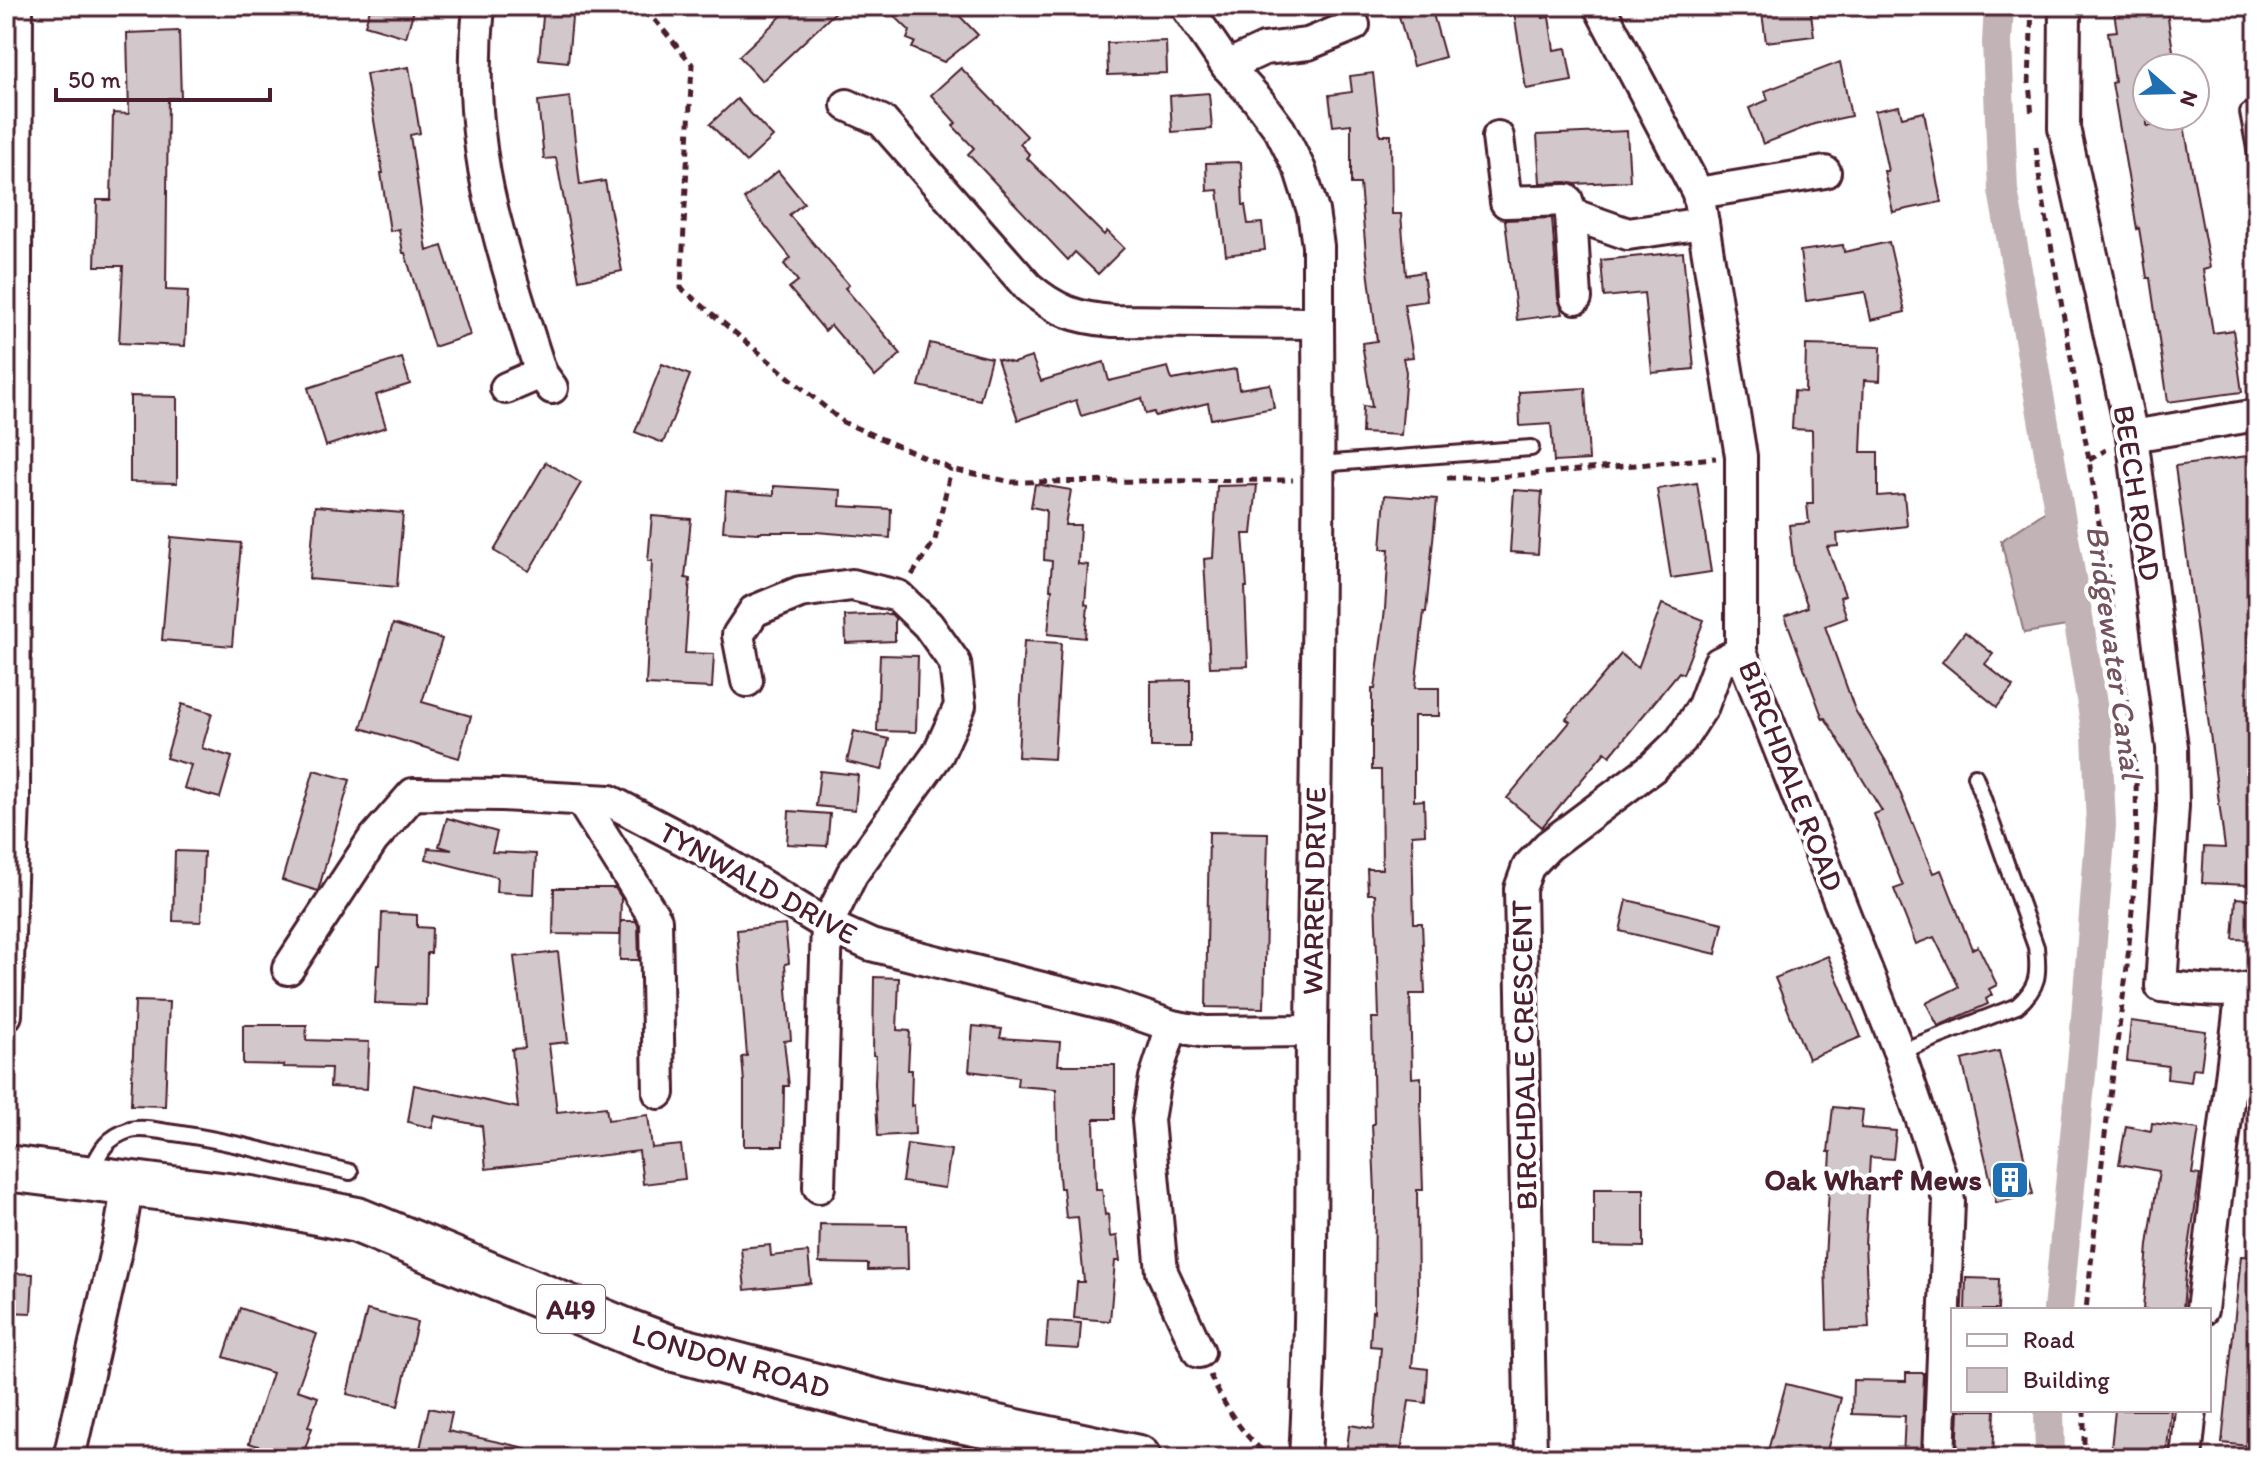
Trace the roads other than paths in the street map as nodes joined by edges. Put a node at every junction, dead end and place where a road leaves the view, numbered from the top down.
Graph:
1 (479, 6) edge
2 (1186, 6) edge
3 (1599, 6) edge
4 (2065, 6) edge
5 (14, 13) edge
6 (1354, 25) dead end
7 (1227, 66) junction
8 (847, 105) dead end
9 (2248, 112) dead end
10 (1498, 137) dead end
11 (2257, 159) edge
12 (1825, 172) dead end
13 (1701, 208) junction
14 (1571, 214) junction
15 (1576, 298) dead end
16 (1318, 323) junction
17 (506, 388) dead end
18 (2257, 415) edge
19 (2132, 436) junction
20 (1531, 448) dead end
21 (11, 467) edge
22 (1319, 472) junction
23 (1741, 652) junction
24 (747, 681) dead end
25 (1975, 776) dead end
26 (10, 799) edge
27 (581, 800) junction
28 (827, 925) junction
29 (288, 969) dead end
30 (2250, 988) edge
31 (6, 1015) edge
32 (1172, 1026) junction
33 (1312, 1031) junction
34 (1899, 1052) junction
35 (659, 1093) dead end
36 (6, 1168) edge
37 (350, 1172) dead end
38 (108, 1180) junction
39 (816, 1187) dead end
40 (2202, 1308) edge
41 (1199, 1352) road end
42 (2191, 1412) edge
43 (69, 1458) edge
44 (1138, 1458) edge
45 (1305, 1458) edge
46 (1531, 1458) edge
47 (1939, 1458) edge
48 (2186, 1458) edge

1 - 17 street
2 - 7 street, WARREN DRIVE
3 - 13 street, BIRCHDALE ROAD
4 - 19 street, BEECH ROAD
5 - 21 street
6 - 7 street
7 - 16 street, WARREN DRIVE
8 - 16 street
9 - 11 lane
10 - 14 street
12 - 13 street
13 - 14 street
13 - 23 street, BIRCHDALE ROAD
14 - 15 street
16 - 22 street, WARREN DRIVE
18 - 19 street
19 - 30 street, BEECH ROAD
20 - 22 lane
21 - 26 street
22 - 33 street, WARREN DRIVE
23 - 34 street, BIRCHDALE ROAD
23 - 46 street, BIRCHDALE CRESCENT
24 - 28 street
25 - 34 lane
26 - 31 street
27 - 28 street, TYNWALD DRIVE
27 - 29 street, TYNWALD DRIVE
27 - 35 street
28 - 32 street, TYNWALD DRIVE
28 - 39 street
30 - 40 street
32 - 33 street, TYNWALD DRIVE
32 - 41 street
33 - 45 street, WARREN DRIVE
34 - 47 street, BIRCHDALE ROAD
36 - 38 highway, LONDON ROAD / A49
37 - 38 lane
38 - 43 street
38 - 44 highway, LONDON ROAD / A49
42 - 48 street

